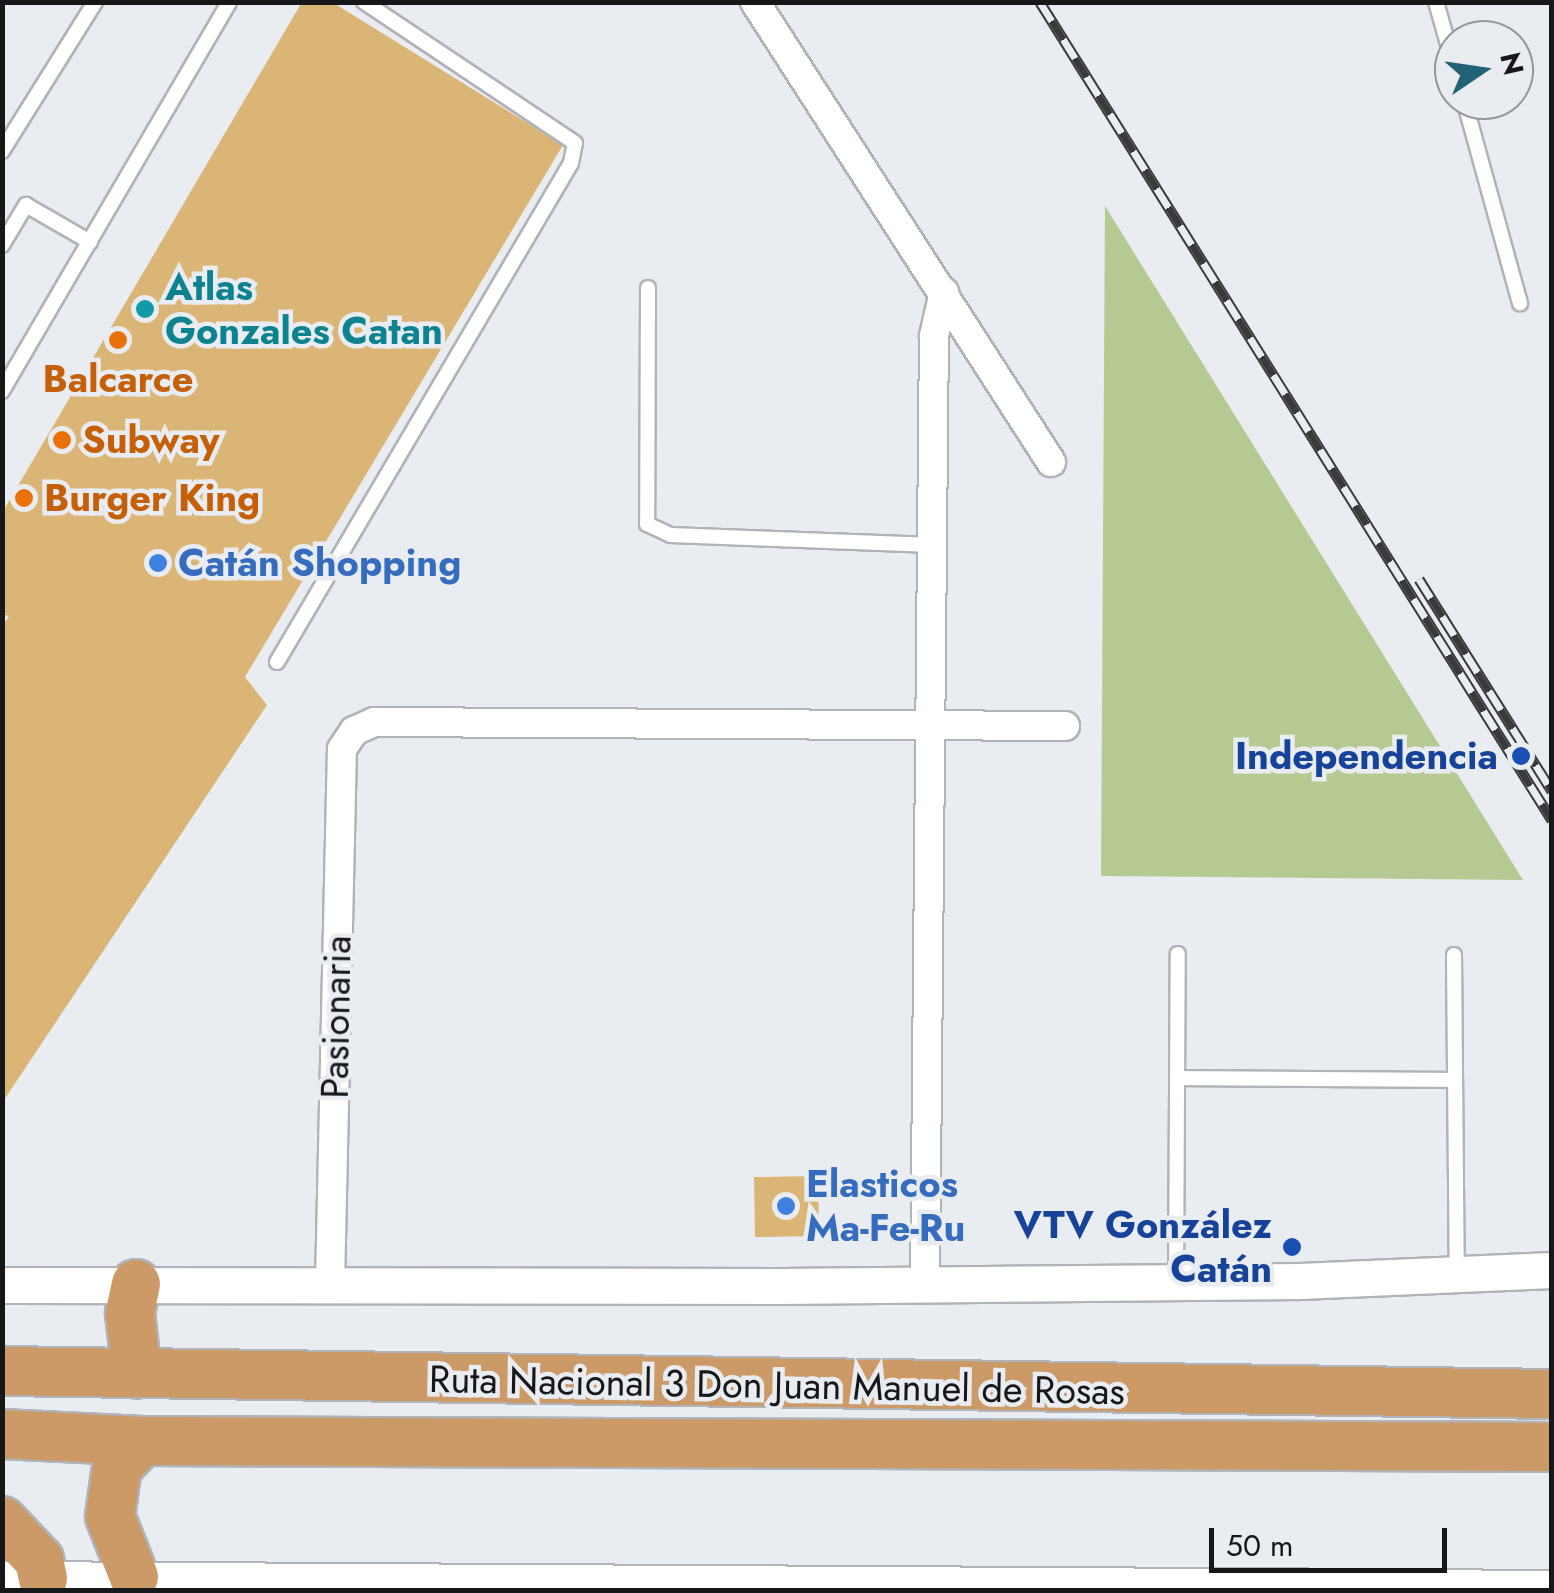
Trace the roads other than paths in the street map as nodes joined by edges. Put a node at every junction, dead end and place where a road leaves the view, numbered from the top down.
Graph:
1 (95, 2) edge
2 (229, 2) edge
3 (364, 2) edge
4 (755, 2) edge
5 (1470, 120) edge
6 (2, 151) edge
7 (90, 242) junction
8 (2, 245) edge
9 (648, 288) dead end
10 (944, 292) junction
11 (1520, 303) dead end
12 (2, 390) edge
13 (1050, 462) dead end
14 (932, 545) junction
15 (276, 662) dead end
16 (1065, 726) dead end
17 (929, 727) junction
18 (1178, 954) dead end
19 (1454, 955) dead end
20 (1176, 1078) junction
21 (1454, 1080) junction
22 (1552, 1270) edge
23 (1457, 1276) junction
24 (1176, 1282) junction
25 (2, 1284) edge
26 (136, 1284) junction
27 (330, 1284) junction
28 (925, 1284) junction
29 (2, 1371) edge
30 (137, 1374) junction
31 (1552, 1394) edge
32 (2, 1434) edge
33 (142, 1441) junction
34 (1552, 1447) edge
35 (2, 1521) edge
36 (134, 1577) junction
37 (23, 1579) edge
38 (1552, 1588) edge
39 (1062, 1589) edge
40 (1356, 1590) edge

1 - 6 lane
2 - 7 lane
3 - 15 lane
4 - 10 street
5 - 11 lane
7 - 8 lane
7 - 12 lane
9 - 14 lane
10 - 13 street
10 - 14 street
14 - 17 street
16 - 17 street
17 - 27 street, Pasionaria
17 - 28 street
18 - 20 lane
19 - 21 lane
20 - 21 lane
20 - 24 lane
21 - 23 lane
22 - 23 street
23 - 24 street
24 - 28 street
25 - 26 street
26 - 27 street
26 - 30 highway
27 - 28 street
29 - 30 highway, Ruta Nacional 3 Don Juan Manuel de Rosas
30 - 31 highway, Ruta Nacional 3 Don Juan Manuel de Rosas
32 - 33 highway, Ruta Nacional 3 Don Juan Manuel de Rosas
33 - 34 highway, Ruta Nacional 3 Don Juan Manuel de Rosas
33 - 36 highway
35 - 37 highway
36 - 37 street
36 - 39 street
38 - 40 street
39 - 40 street

